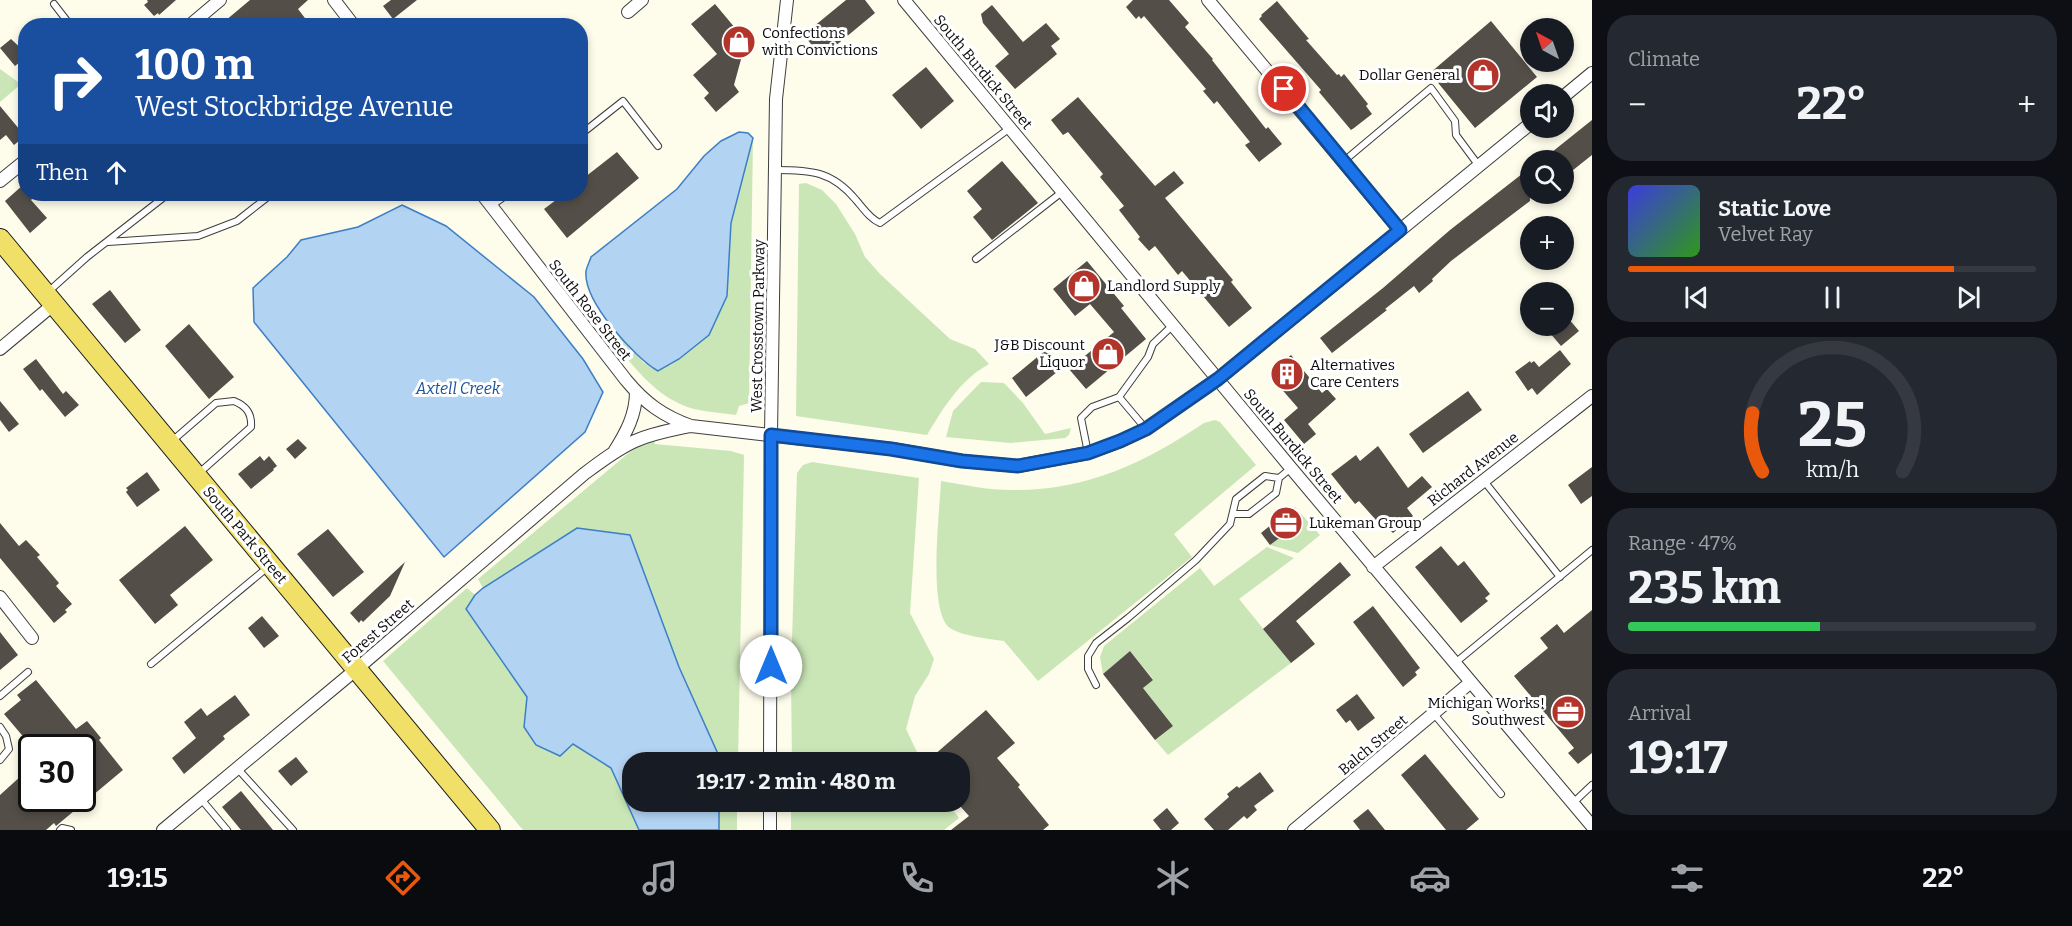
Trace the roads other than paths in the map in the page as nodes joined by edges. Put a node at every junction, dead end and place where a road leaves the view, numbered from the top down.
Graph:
1 (220, 0) edge
2 (334, 0) edge
3 (642, 0) edge
4 (788, 0) edge
5 (1208, 0) edge
6 (910, 2) edge
7 (54, 4) dead end
8 (628, 12) dead end
9 (65, 18) edge
10 (199, 18) edge
11 (348, 18) edge
12 (1592, 74) edge
13 (1574, 88) edge
14 (1010, 128) junction
15 (588, 129) edge
16 (1520, 132) edge
17 (658, 146) dead end
18 (1344, 161) junction
19 (18, 166) edge
20 (1479, 166) junction
21 (776, 170) junction
22 (0, 181) edge
23 (1062, 191) junction
24 (159, 201) edge
25 (261, 201) edge
26 (487, 201) edge
27 (498, 201) edge
28 (491, 206) junction
29 (1400, 230) junction
30 (0, 239) edge
31 (108, 242) junction
32 (976, 259) dead end
33 (50, 299) junction
34 (1173, 326) junction
35 (0, 349) edge
36 (1218, 379) junction
37 (636, 392) junction
38 (1592, 396) edge
39 (1119, 397) junction
40 (691, 426) junction
41 (1146, 429) junction
42 (771, 435) junction
43 (169, 443) junction
44 (1088, 453) junction
45 (612, 454) junction
46 (1291, 468) junction
47 (196, 476) junction
48 (1279, 478) junction
49 (1483, 480) junction
50 (1233, 514) junction
51 (1592, 550) edge
52 (270, 565) junction
53 (1373, 567) junction
54 (1560, 577) junction
55 (0, 597) edge
56 (32, 638) dead end
57 (151, 664) dead end
58 (1455, 664) junction
59 (357, 669) junction
60 (28, 672) dead end
61 (1471, 682) junction
62 (1096, 685) dead end
63 (0, 696) edge
64 (1434, 714) junction
65 (0, 727) edge
66 (770, 752) edge
67 (0, 760) edge
68 (237, 768) junction
69 (1592, 785) edge
70 (1501, 794) dead end
71 (201, 799) junction
72 (1572, 803) junction
73 (770, 812) edge
74 (1592, 826) edge
75 (60, 830) edge
76 (71, 830) edge
77 (163, 830) edge
78 (227, 830) edge
79 (293, 830) edge
80 (490, 830) edge
81 (770, 830) edge
82 (1294, 830) edge

1 - 10 street
2 - 11 street
3 - 8 street
4 - 21 street, West Crosstown Parkway
5 - 18 street
6 - 14 street, South Burdick Street
7 - 9 lane
12 - 13 street
14 - 21 lane
14 - 23 street, South Burdick Street
15 - 17 lane
16 - 20 street
18 - 20 lane
18 - 29 street
19 - 22 street
20 - 29 street
21 - 42 street, West Crosstown Parkway
23 - 32 lane
23 - 34 street, South Burdick Street
24 - 31 lane
25 - 31 lane
26 - 28 street, South Rose Street
27 - 28 lane
28 - 37 street, South Rose Street
29 - 36 street
30 - 33 main road, South Park Street
31 - 33 lane
33 - 35 street
33 - 43 main road, South Park Street
34 - 36 street, South Burdick Street
34 - 39 lane
36 - 41 street
36 - 46 street, South Burdick Street
37 - 40 street, South Rose Street
37 - 45 street, Forest Street
38 - 49 street, Richard Avenue
39 - 41 lane
39 - 44 lane
40 - 42 street
40 - 45 street, Forest Street
41 - 44 street
42 - 44 street
42 - 66 street, West Crosstown Parkway
43 - 47 main road, South Park Street
43 - 47 lane
45 - 59 street, Forest Street
46 - 48 lane
46 - 53 street, South Burdick Street
47 - 52 main road, South Park Street
48 - 50 lane
48 - 50 lane
49 - 53 street, Richard Avenue
49 - 54 lane
50 - 62 lane
51 - 54 lane
52 - 57 lane
52 - 59 main road, South Park Street
53 - 58 street, South Burdick Street
54 - 58 lane
55 - 56 street
58 - 61 street, South Burdick Street
59 - 68 street, Forest Street
59 - 80 main road, South Park Street
60 - 63 lane
61 - 64 street, Balch Street
61 - 72 street, South Burdick Street
64 - 70 lane
64 - 82 street, Balch Street
65 - 67 lane
68 - 71 street, Forest Street
68 - 79 lane
69 - 72 lane
71 - 77 street, Forest Street
71 - 78 lane
72 - 74 street, South Burdick Street
73 - 81 street
75 - 76 lane

